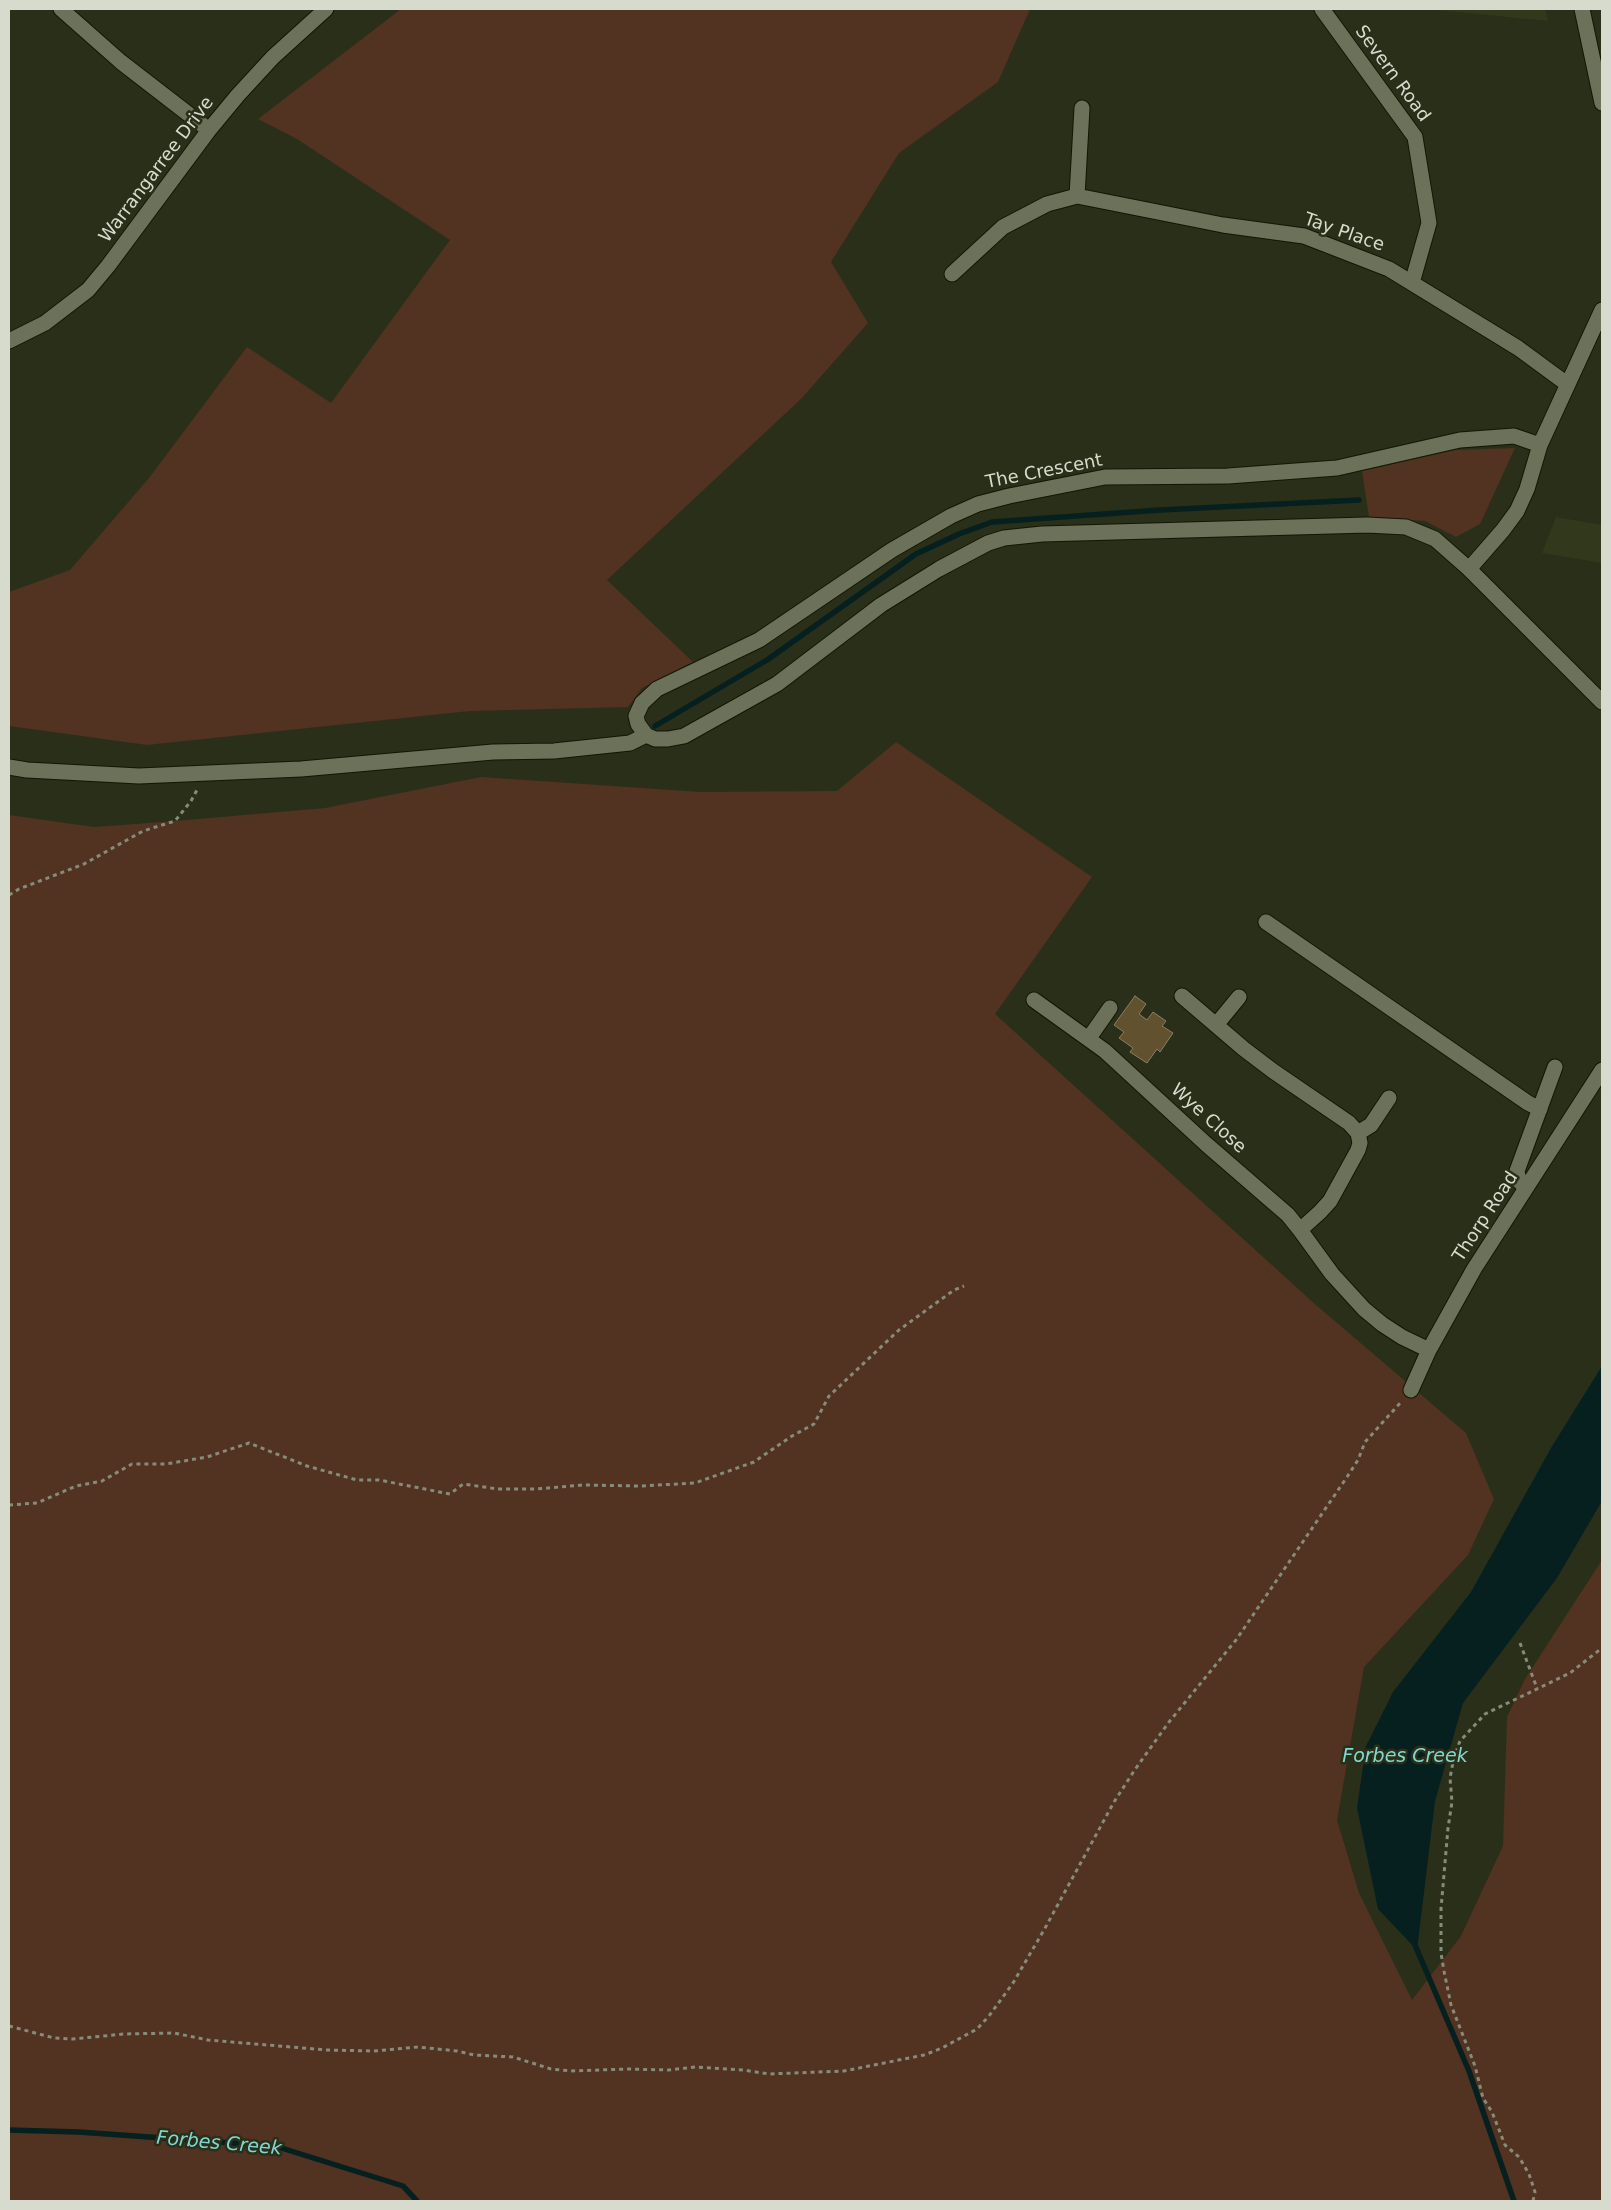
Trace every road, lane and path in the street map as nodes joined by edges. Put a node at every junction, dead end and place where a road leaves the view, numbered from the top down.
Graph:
1 (61, 9) edge
2 (326, 9) edge
3 (1322, 9) edge
4 (1582, 9) edge
5 (1602, 103) edge
6 (1082, 108) dead end
7 (209, 130) junction
8 (1077, 196) junction
9 (952, 274) dead end
10 (1412, 283) junction
11 (1602, 310) edge
12 (9, 341) edge
13 (1567, 384) junction
14 (1540, 445) junction
15 (1469, 569) junction
16 (1602, 702) edge
17 (646, 735) junction
18 (9, 767) edge
19 (205, 774) junction
20 (9, 895) edge
21 (1266, 922) dead end
22 (1182, 996) dead end
23 (1239, 997) dead end
24 (1034, 1000) dead end
25 (1110, 1008) dead end
26 (1216, 1025) junction
27 (1089, 1038) junction
28 (1555, 1067) dead end
29 (1602, 1070) edge
30 (1389, 1098) dead end
31 (1540, 1109) junction
32 (1358, 1133) junction
33 (1526, 1188) junction
34 (1300, 1230) junction
35 (964, 1286) dead end
36 (1429, 1350) junction
37 (1411, 1390) joint
38 (9, 1505) edge
39 (1520, 1643) dead end
40 (1602, 1648) edge
41 (1537, 1688) junction
42 (10, 2026) edge
43 (9, 2030) edge
44 (1533, 2201) edge

1 - 7 street
2 - 7 street, Warrangarree Drive
3 - 10 street, Severn Road
4 - 5 street
6 - 8 street
7 - 12 street, Warrangarree Drive
8 - 9 street, Tay Place
8 - 10 street, Tay Place
10 - 13 street, Tay Place
11 - 13 street
13 - 14 street
14 - 15 street
14 - 17 street, The Crescent
15 - 16 street
15 - 17 street
17 - 19 street
18 - 19 street
19 - 20 path
21 - 31 street
22 - 26 street
23 - 26 street
24 - 27 street, Wye Close
25 - 27 street
26 - 32 street
27 - 34 street, Wye Close
28 - 31 street
29 - 33 street, Thorp Road
30 - 32 street
31 - 33 street
32 - 34 street
33 - 36 street, Thorp Road
34 - 36 street, Wye Close
35 - 38 path
36 - 37 street, Thorp Road
37 - 42 path
39 - 41 path
40 - 41 path
41 - 44 path
42 - 43 path

